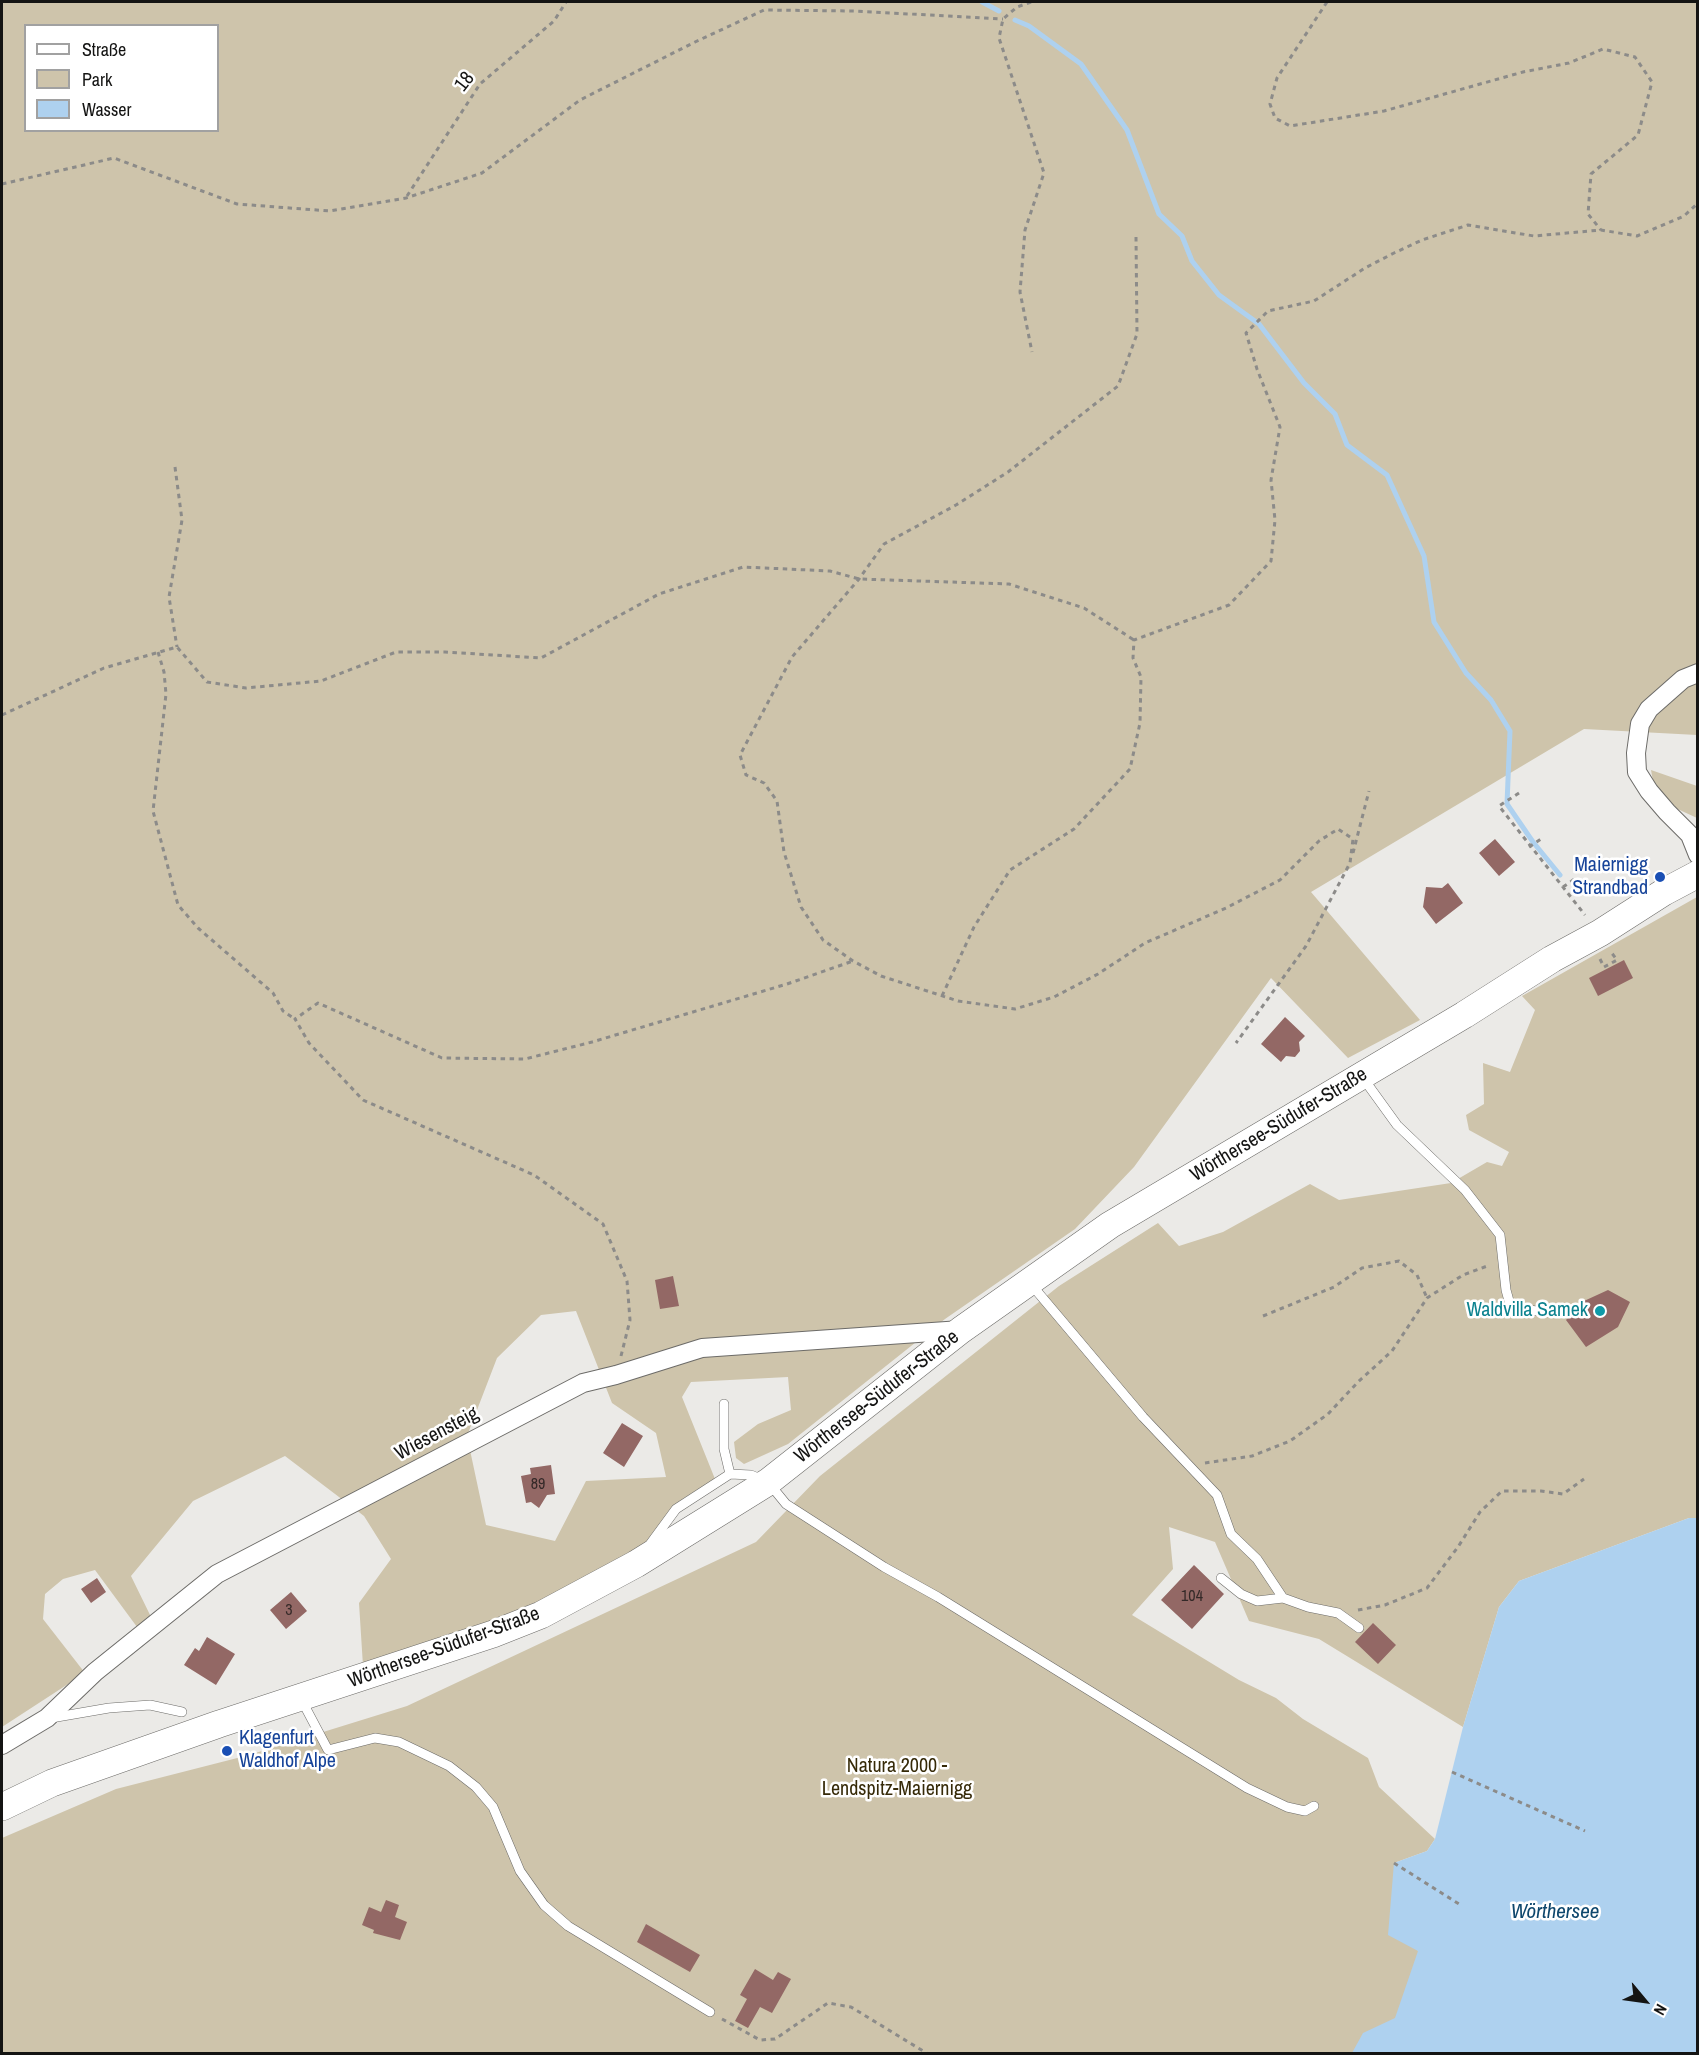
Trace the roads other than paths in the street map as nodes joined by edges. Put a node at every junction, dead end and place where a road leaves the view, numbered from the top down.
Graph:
1 (1698, 673) edge
2 (1698, 855) edge
3 (1698, 874) edge
4 (1362, 1076) junction
5 (1028, 1281) junction
6 (1556, 1313) dead end
7 (961, 1330) junction
8 (724, 1404) dead end
9 (730, 1474) junction
10 (768, 1482) junction
11 (636, 1564) junction
12 (1221, 1578) dead end
13 (1283, 1598) junction
14 (1359, 1628) dead end
15 (301, 1698) junction
16 (182, 1712) dead end
17 (47, 1718) junction
18 (2, 1745) edge
19 (1314, 1806) dead end
20 (2, 1807) edge
21 (710, 2012) road end

1 - 2 street
3 - 4 main road, Wörthersee-Südufer-Straße
4 - 5 main road, Wörthersee-Südufer-Straße
4 - 6 lane
5 - 7 main road, Wörthersee-Südufer-Straße
5 - 13 lane
7 - 10 main road, Wörthersee-Südufer-Straße
7 - 17 street, Wiesensteig
8 - 9 lane
9 - 10 lane
9 - 11 lane
10 - 11 main road, Wörthersee-Südufer-Straße
10 - 19 lane
11 - 15 main road, Wörthersee-Südufer-Straße
12 - 13 lane
13 - 14 lane
15 - 20 main road, Wörthersee-Südufer-Straße
15 - 21 lane
16 - 17 lane
17 - 18 street, Wiesensteig

